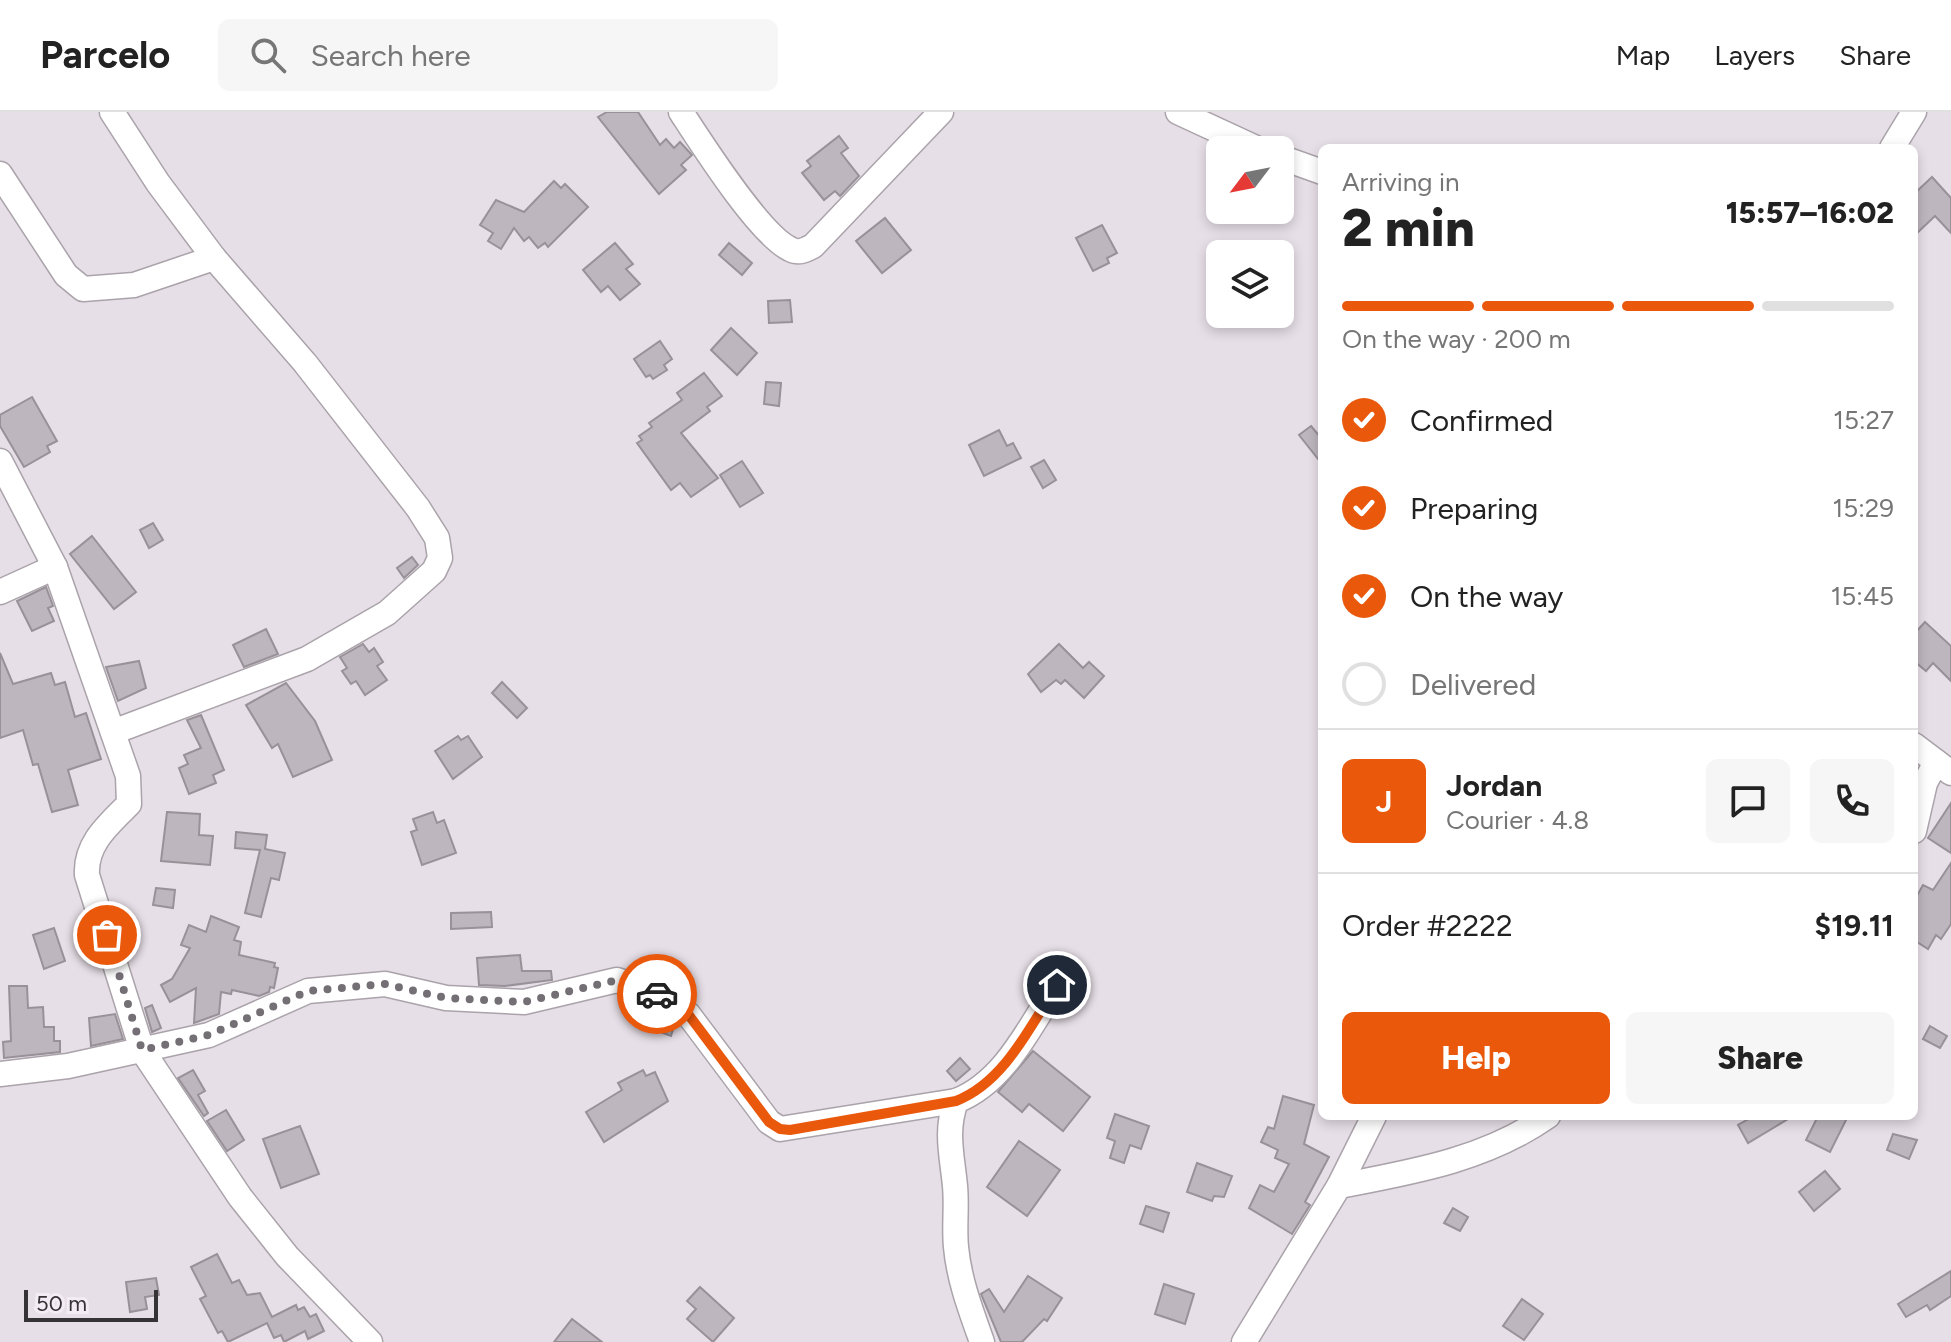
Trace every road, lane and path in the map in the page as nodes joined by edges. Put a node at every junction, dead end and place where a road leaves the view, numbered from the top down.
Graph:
1 (112, 112) edge
2 (681, 112) edge
3 (941, 112) edge
4 (1178, 112) edge
5 (1914, 112) edge
6 (1230, 136) edge
7 (1894, 144) edge
8 (1294, 162) edge
9 (1318, 171) edge
10 (0, 174) edge
11 (214, 258) junction
12 (0, 461) edge
13 (55, 567) junction
14 (0, 592) edge
15 (113, 732) junction
16 (1918, 748) edge
17 (1944, 768) edge
18 (1918, 814) edge
19 (1057, 985) dead end
20 (142, 1050) junction
21 (0, 1074) edge
22 (956, 1101) junction
23 (1372, 1120) edge
24 (1542, 1120) edge
25 (1339, 1186) junction
26 (370, 1342) edge
27 (982, 1342) edge
28 (1244, 1342) edge

1 - 11 street
2 - 3 street
4 - 6 street
5 - 7 street
8 - 9 street
10 - 11 street
11 - 15 street
12 - 13 street
13 - 14 street
13 - 15 street
15 - 20 street
16 - 17 street
17 - 18 street
19 - 22 street
20 - 21 street
20 - 22 street
20 - 26 street
22 - 27 street
23 - 25 street
24 - 25 street
25 - 28 street

